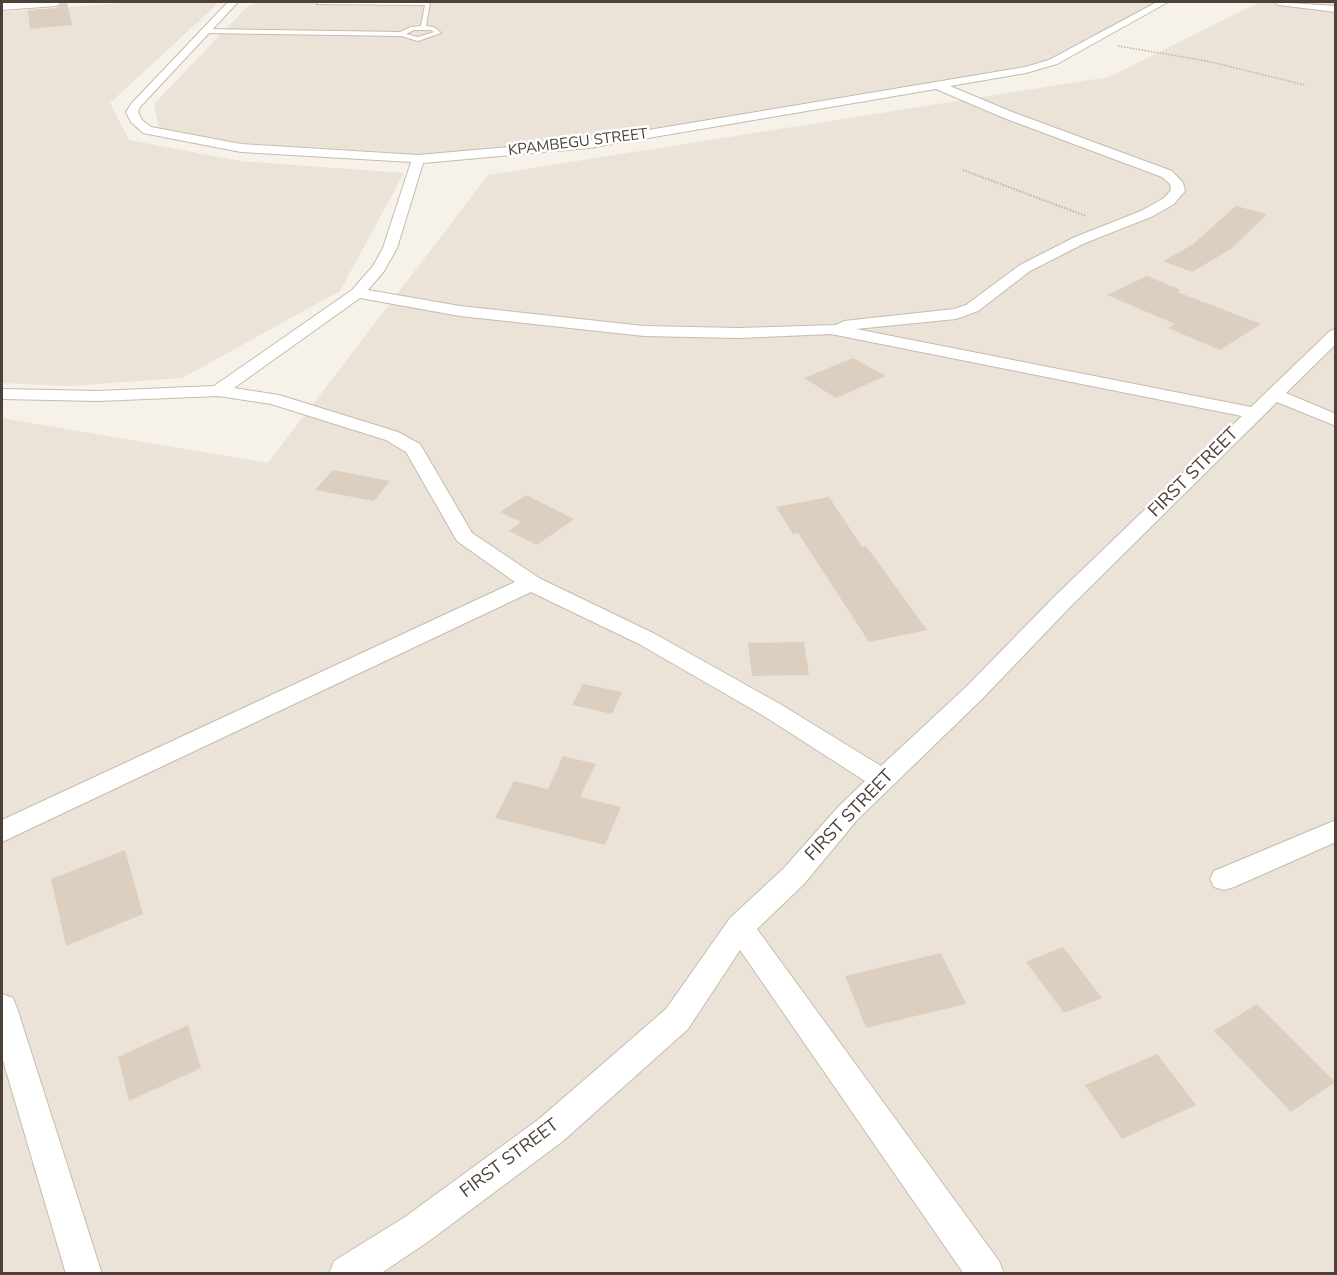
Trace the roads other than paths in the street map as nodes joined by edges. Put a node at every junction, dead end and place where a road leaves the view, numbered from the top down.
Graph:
1 (56, 2) edge
2 (233, 2) edge
3 (428, 2) edge
4 (1163, 2) edge
5 (1279, 2) edge
6 (319, 3) edge
7 (2, 6) edge
8 (1335, 9) edge
9 (423, 27) junction
10 (204, 31) junction
11 (401, 34) junction
12 (940, 86) junction
13 (418, 159) junction
14 (357, 293) junction
15 (831, 329) junction
16 (1331, 342) edge
17 (218, 391) junction
18 (2, 394) edge
19 (1275, 395) junction
20 (1255, 413) junction
21 (1335, 421) edge
22 (531, 583) junction
23 (884, 780) junction
24 (1335, 830) edge
25 (2, 832) edge
26 (1224, 879) dead end
27 (740, 927) junction
28 (2, 1008) edge
29 (84, 1274) edge
30 (347, 1274) edge
31 (986, 1274) edge

1 - 7 street
2 - 10 street, KPAMBEGU STREET
3 - 6 lane
3 - 9 lane
4 - 12 street, KPAMBEGU STREET
5 - 8 street
9 - 11 lane
9 - 11 lane
10 - 11 lane
10 - 13 street, KPAMBEGU STREET
12 - 13 street, KPAMBEGU STREET
12 - 15 street
13 - 14 street
14 - 15 street
14 - 17 street
15 - 20 street
16 - 19 street, FIRST STREET
17 - 18 street
17 - 22 street
19 - 20 street, FIRST STREET
19 - 21 street
20 - 23 street, FIRST STREET
22 - 23 street
22 - 25 street
23 - 27 street, FIRST STREET
24 - 26 street
27 - 30 street, FIRST STREET
27 - 31 street
28 - 29 street

